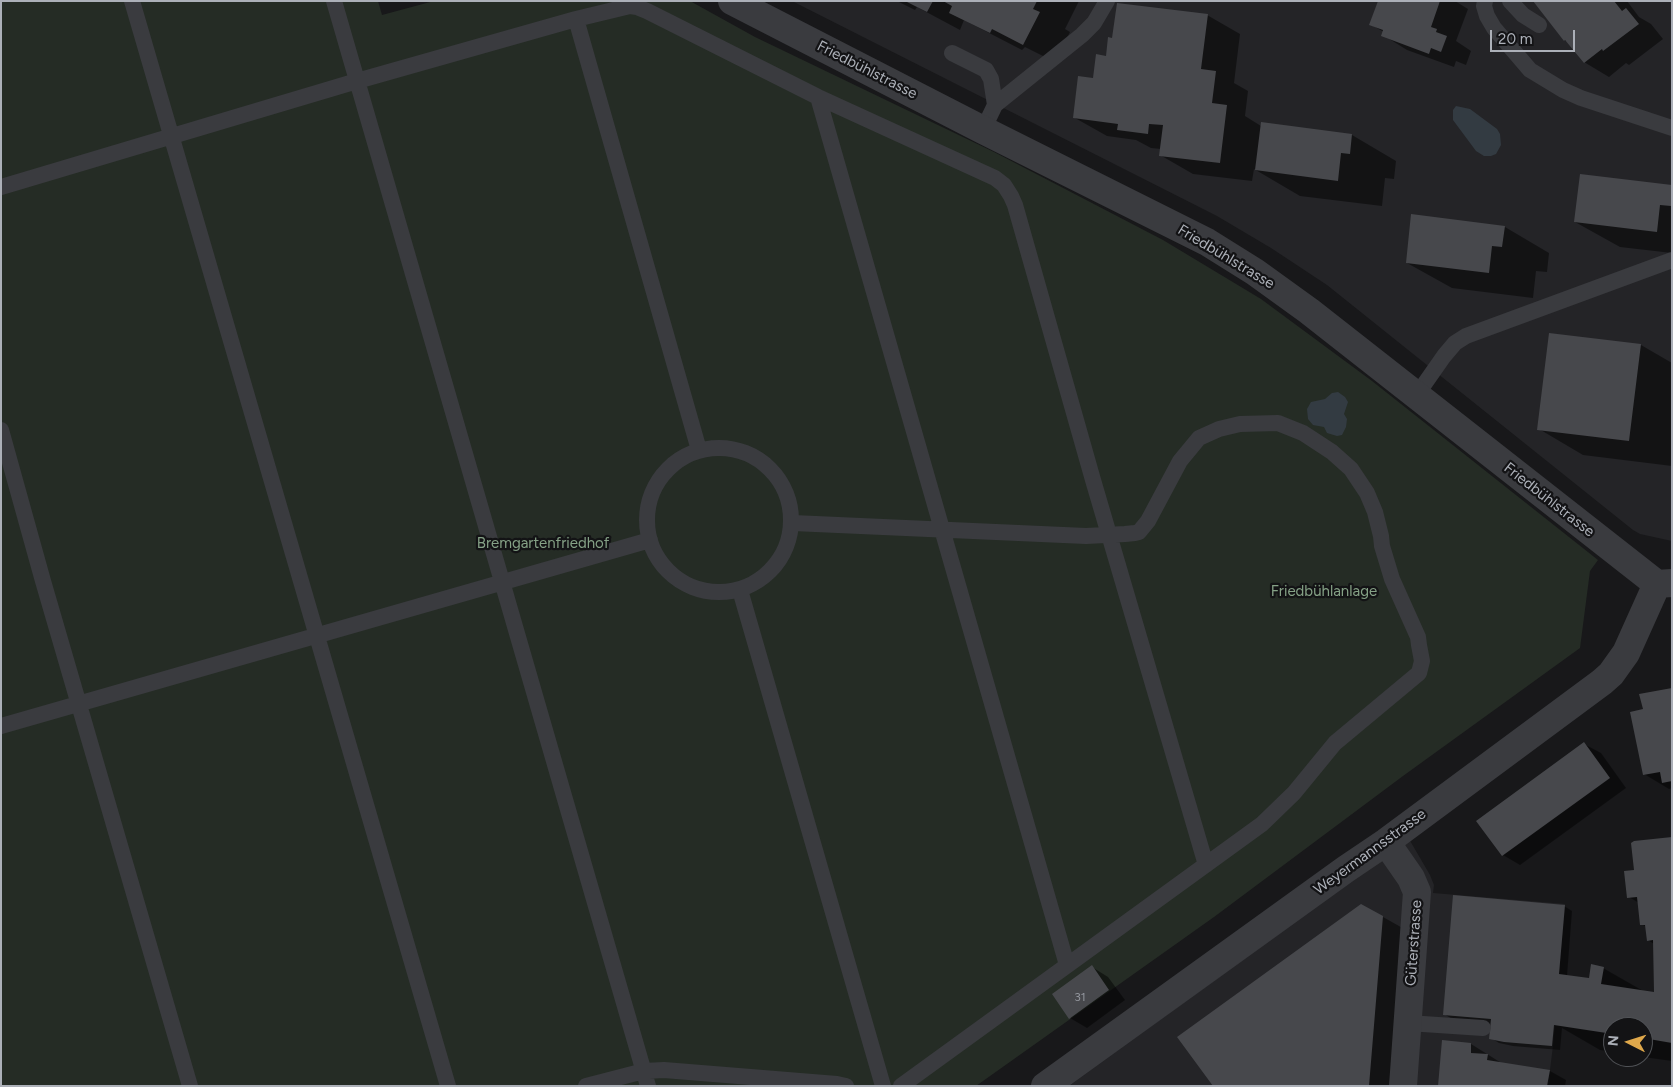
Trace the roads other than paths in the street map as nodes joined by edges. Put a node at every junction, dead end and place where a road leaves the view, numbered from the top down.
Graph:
1 (132, 1) edge
2 (334, 1) edge
3 (732, 1) edge
4 (1107, 1) edge
5 (1485, 1) edge
6 (1510, 1) edge
7 (576, 19) junction
8 (1539, 25) dead end
9 (952, 53) dead end
10 (357, 82) junction
11 (818, 97) junction
12 (995, 105) junction
13 (1672, 128) edge
14 (983, 130) junction
15 (171, 136) junction
16 (1, 187) edge
17 (1672, 260) edge
18 (1416, 396) junction
19 (1, 430) edge
20 (699, 450) junction
21 (793, 523) junction
22 (941, 530) junction
23 (1109, 535) junction
24 (650, 540) junction
25 (502, 583) junction
26 (1664, 583) edge
27 (740, 590) junction
28 (316, 636) junction
29 (80, 704) junction
30 (1, 726) edge
31 (1386, 842) junction
32 (1206, 864) junction
33 (1067, 965) junction
34 (1408, 1023) junction
35 (1482, 1028) dead end
36 (646, 1078) edge
37 (1053, 1083) edge
38 (190, 1086) edge
39 (448, 1086) edge
40 (586, 1086) edge
41 (846, 1086) edge
42 (883, 1086) edge
43 (901, 1086) edge
44 (1403, 1086) edge

1 - 15 lane
2 - 10 lane
3 - 14 street, Friedbühlstrasse
4 - 12 lane
5 - 13 lane
6 - 8 lane
7 - 10 lane
7 - 11 lane
7 - 20 lane
9 - 12 lane
10 - 15 lane
10 - 25 lane
11 - 22 lane
11 - 23 lane
12 - 14 lane
14 - 18 street, Friedbühlstrasse
15 - 16 lane
15 - 28 lane
17 - 18 lane
18 - 26 street, Friedbühlstrasse
19 - 29 lane
20 - 21 lane
20 - 24 lane
21 - 22 lane
21 - 27 lane
22 - 23 lane
22 - 33 lane
23 - 32 lane
23 - 32 lane
24 - 25 lane
24 - 27 lane
25 - 28 lane
25 - 36 lane
26 - 31 street, Weyermannsstrasse
27 - 42 lane
28 - 29 lane
28 - 39 lane
29 - 30 lane
29 - 38 lane
31 - 34 street, Güterstrasse
31 - 37 street, Weyermannsstrasse
32 - 33 lane
33 - 43 lane
34 - 35 lane
34 - 44 street, Güterstrasse
36 - 40 lane
36 - 41 lane

